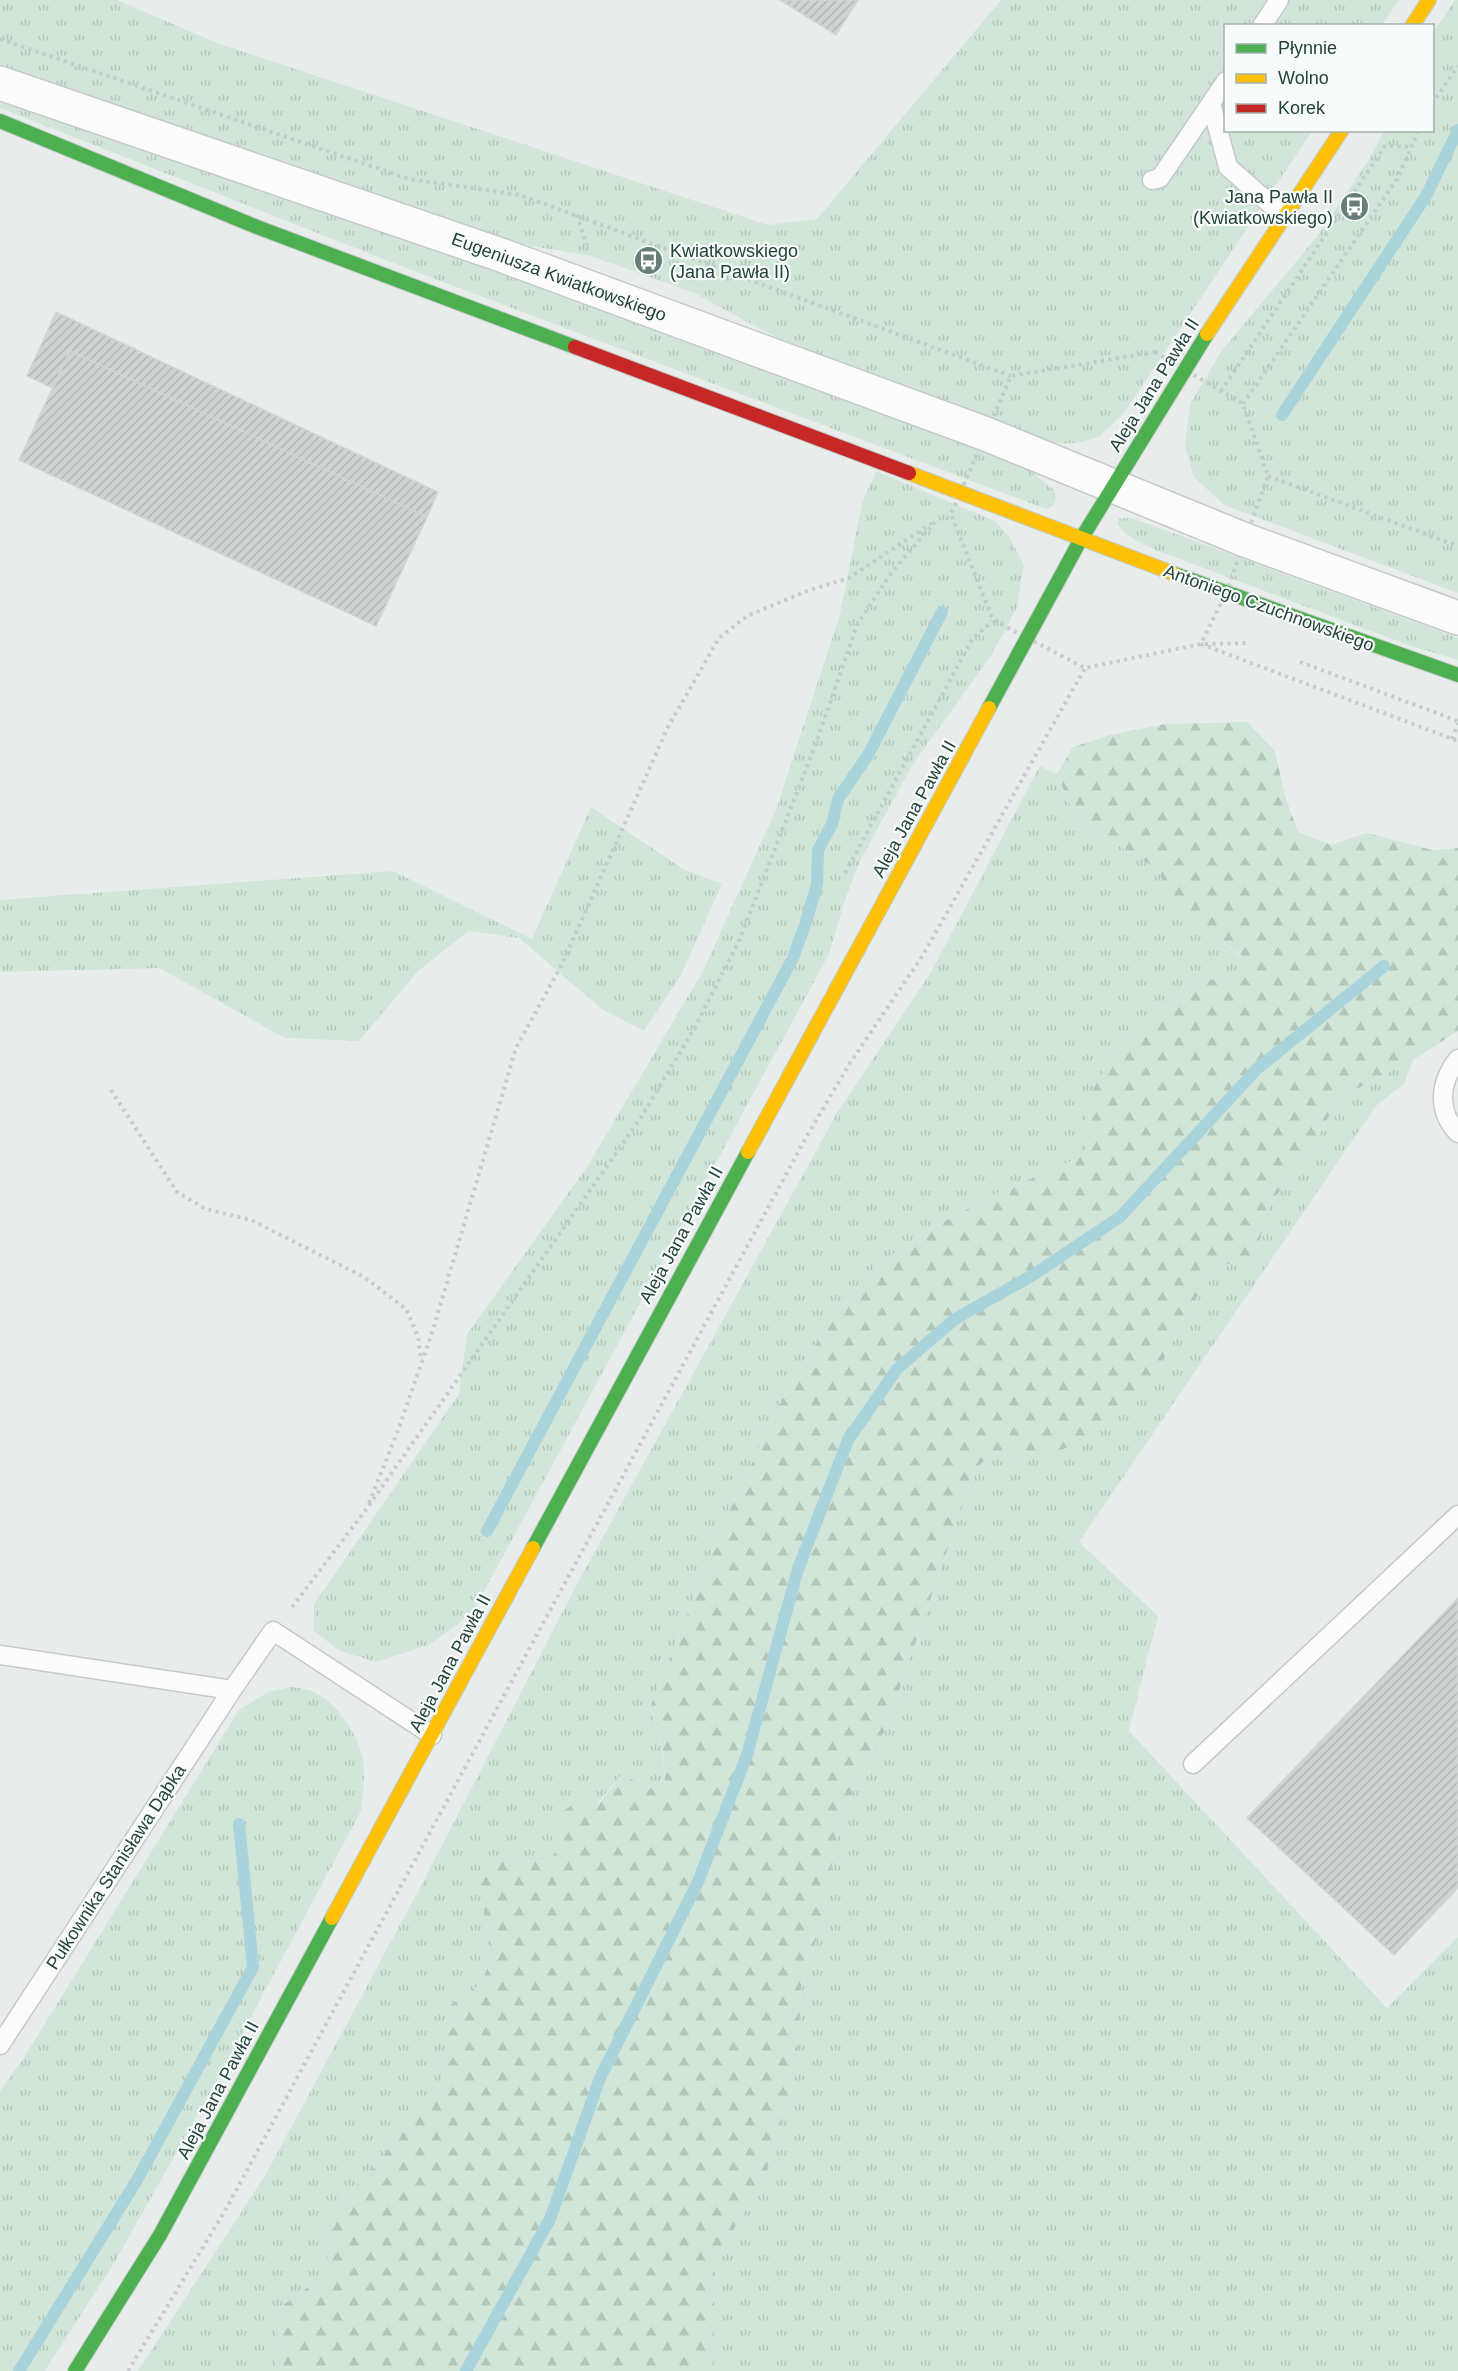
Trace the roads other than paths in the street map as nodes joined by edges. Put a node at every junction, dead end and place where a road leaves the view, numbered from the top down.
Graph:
1 (1279, 0) edge
2 (1429, 0) edge
3 (1263, 24) edge
4 (1413, 24) edge
5 (0, 83) edge
6 (1224, 84) edge
7 (1211, 104) junction
8 (0, 121) edge
9 (1341, 132) edge
10 (1152, 180) dead end
11 (1284, 216) junction
12 (1113, 485) junction
13 (1081, 539) junction
14 (1458, 618) edge
15 (1458, 675) edge
16 (1458, 1059) edge
17 (1458, 1132) edge
18 (1458, 1515) edge
19 (0, 1655) edge
20 (232, 1690) junction
21 (432, 1735) junction
22 (1193, 1764) dead end
23 (0, 2045) edge
24 (75, 2371) edge

1 - 3 lane
2 - 4 street
5 - 12 street, Eugeniusza Kwiatkowskiego
6 - 7 lane
7 - 10 lane
7 - 11 lane
8 - 13 street
9 - 11 street, Aleja Jana Pawła II
11 - 12 street, Aleja Jana Pawła II
12 - 13 street, Aleja Jana Pawła II
12 - 14 street
13 - 15 street, Antoniego Czuchnowskiego
13 - 21 street, Aleja Jana Pawła II
16 - 17 lane
18 - 22 lane
19 - 20 lane
20 - 21 lane, Pułkownika Stanisława Dąbka
20 - 23 lane, Pułkownika Stanisława Dąbka
21 - 24 street, Aleja Jana Pawła II

